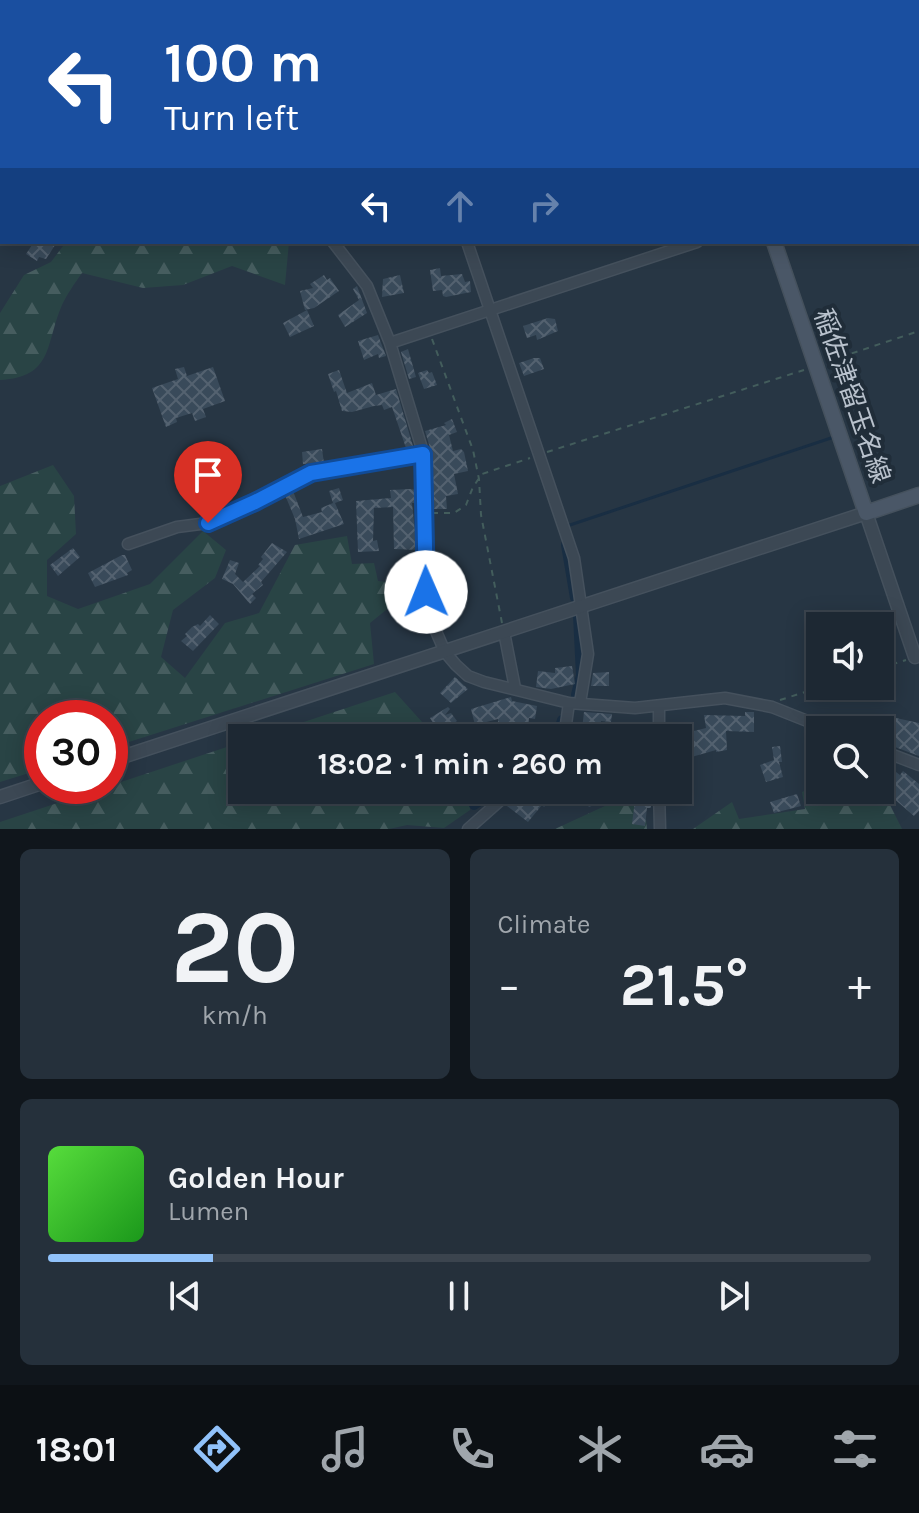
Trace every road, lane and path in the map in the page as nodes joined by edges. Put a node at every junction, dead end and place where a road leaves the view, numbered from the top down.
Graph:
1 (335, 244) edge
2 (468, 244) edge
3 (691, 244) edge
4 (775, 244) edge
5 (490, 308) junction
6 (430, 331) junction
7 (919, 331) edge
8 (390, 343) junction
9 (817, 365) junction
10 (423, 454) junction
11 (540, 454) junction
12 (479, 479) junction
13 (919, 495) edge
14 (866, 513) junction
15 (426, 514) junction
16 (128, 544) dead end
17 (582, 605) junction
18 (504, 632) junction
19 (445, 652) junction
20 (917, 663) edge
21 (894, 666) edge
22 (515, 688) junction
23 (806, 692) edge
24 (574, 703) junction
25 (659, 707) junction
26 (772, 707) junction
27 (806, 720) edge
28 (568, 724) edge
29 (659, 724) edge
30 (128, 755) edge
31 (894, 755) edge
32 (919, 765) edge
33 (24, 789) edge
34 (0, 797) edge
35 (496, 804) edge
36 (659, 804) edge
37 (468, 829) edge
38 (660, 829) edge

1 - 8 street
2 - 5 street
3 - 5 street
4 - 9 main road, 稲佐津留玉名線
5 - 6 street
5 - 11 street
6 - 8 street
6 - 12 path
7 - 9 path
8 - 10 street
9 - 11 path
9 - 14 main road, 稲佐津留玉名線
10 - 15 street
10 - 16 street
11 - 12 path
11 - 17 street
12 - 15 path
12 - 18 path
13 - 14 main road, 稲佐津留玉名線
14 - 17 street
14 - 20 street
15 - 19 street
17 - 18 street
17 - 24 street
18 - 19 street
18 - 22 street
19 - 22 street
19 - 30 street
20 - 21 path
22 - 24 street
23 - 26 path
24 - 25 street
24 - 28 street
25 - 26 street
25 - 29 street
26 - 27 street
31 - 32 street
33 - 34 street
35 - 37 street
36 - 38 street

